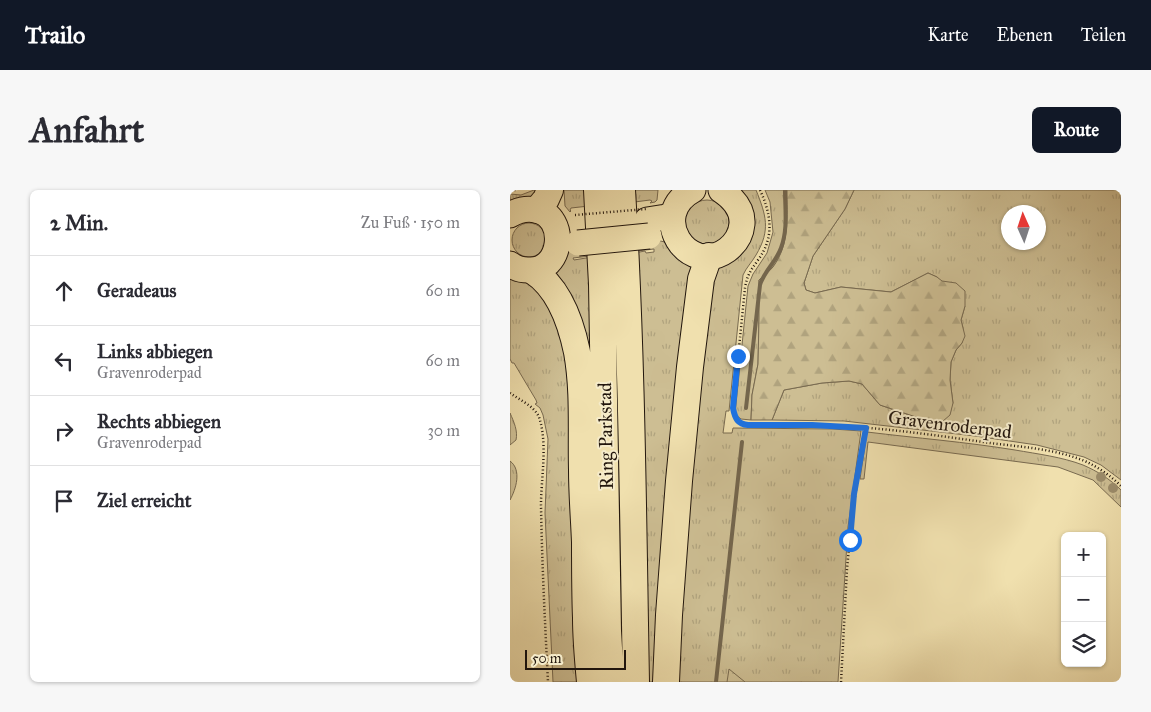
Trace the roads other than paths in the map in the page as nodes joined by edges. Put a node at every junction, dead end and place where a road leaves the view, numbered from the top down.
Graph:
1 (597, 190) edge
2 (622, 190) edge
3 (693, 190) edge
4 (726, 192) edge
5 (510, 215) edge
6 (561, 223) edge
7 (674, 226) junction
8 (709, 256) junction
9 (522, 268) edge
10 (590, 682) edge
11 (611, 682) edge
12 (636, 682) edge
13 (666, 682) edge

1 - 11 highway, Ring Parkstad
2 - 12 highway, Ring Parkstad
3 - 7 main road
4 - 8 main road
5 - 6 main road
6 - 7 main road, bridge
6 - 9 main road
7 - 8 main road
8 - 13 highway
9 - 10 highway

